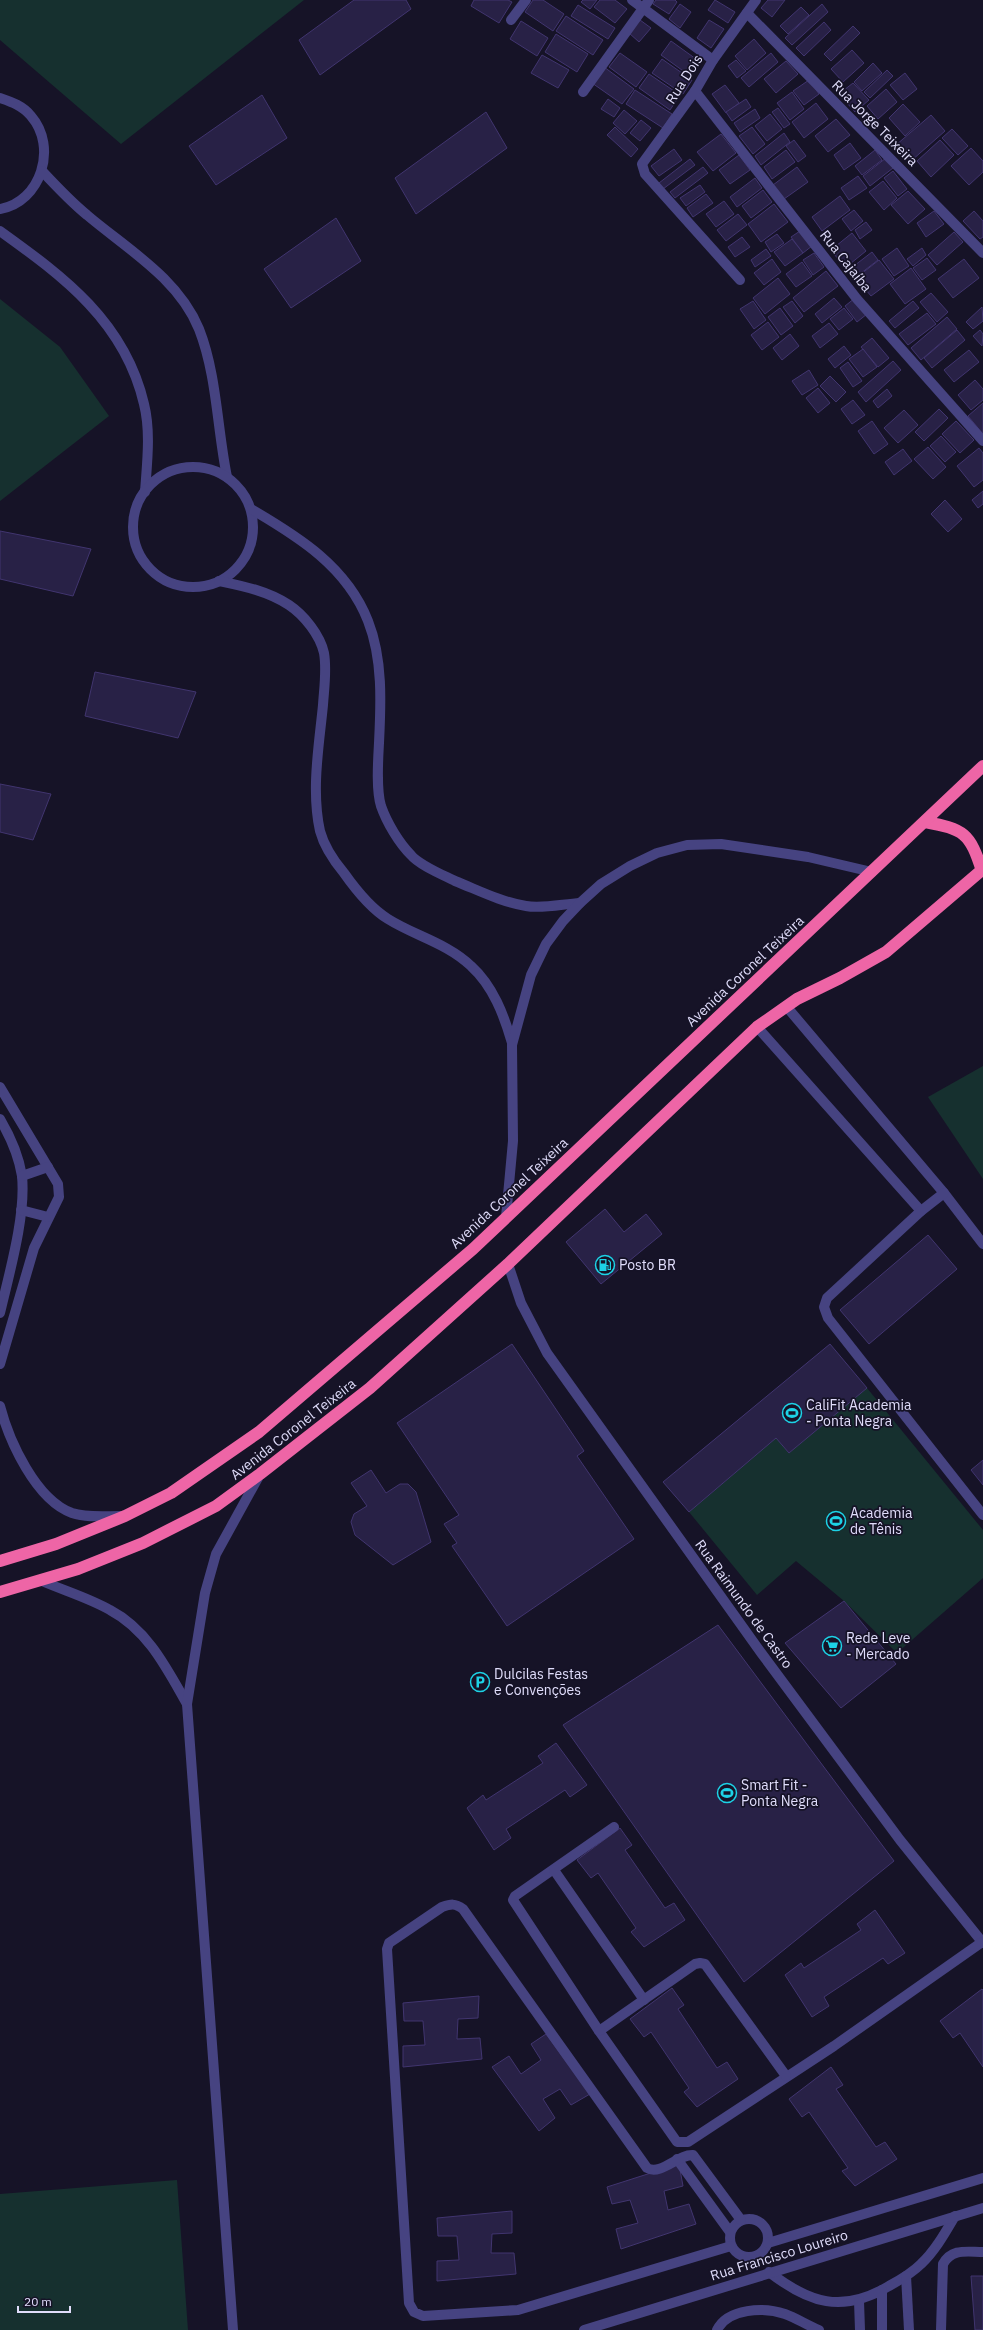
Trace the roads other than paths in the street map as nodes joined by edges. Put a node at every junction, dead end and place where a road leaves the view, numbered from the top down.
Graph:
1 (526, 0) edge
2 (632, 0) edge
3 (756, 0) edge
4 (646, 4) edge
5 (747, 14) junction
6 (512, 20) dead end
7 (713, 60) junction
8 (695, 91) junction
9 (583, 92) dead end
10 (0, 98) edge
11 (42, 170) junction
12 (0, 209) edge
13 (0, 231) edge
14 (983, 253) edge
15 (740, 280) dead end
16 (983, 440) edge
17 (228, 477) junction
18 (145, 492) junction
19 (251, 509) junction
20 (219, 581) junction
21 (983, 766) edge
22 (925, 822) junction
23 (982, 870) edge
24 (872, 872) junction
25 (580, 903) junction
26 (786, 1006) junction
27 (757, 1027) junction
28 (512, 1045) junction
29 (0, 1087) edge
30 (0, 1119) edge
31 (48, 1167) junction
32 (22, 1176) junction
33 (944, 1193) junction
34 (21, 1210) junction
35 (921, 1211) junction
36 (48, 1217) junction
37 (506, 1217) junction
38 (983, 1244) edge
39 (508, 1264) junction
40 (0, 1313) edge
41 (0, 1364) edge
42 (0, 1406) edge
43 (260, 1474) junction
44 (983, 1515) edge
45 (125, 1516) junction
46 (0, 1561) edge
47 (42, 1581) junction
48 (0, 1592) edge
49 (188, 1704) junction
50 (614, 1827) dead end
51 (554, 1870) junction
52 (983, 1943) edge
53 (644, 2000) junction
54 (599, 2031) junction
55 (786, 2076) junction
56 (677, 2159) junction
57 (983, 2178) edge
58 (983, 2208) edge
59 (955, 2216) junction
60 (741, 2220) junction
61 (730, 2232) junction
62 (768, 2243) junction
63 (731, 2246) junction
64 (983, 2252) edge
65 (768, 2272) junction
66 (906, 2276) junction
67 (882, 2290) junction
68 (859, 2301) junction
69 (232, 2330) edge
70 (584, 2330) edge
71 (717, 2330) edge
72 (819, 2330) edge
73 (860, 2330) edge
74 (882, 2330) edge
75 (909, 2330) edge
76 (941, 2330) edge

1 - 6 street
2 - 4 street
3 - 5 street, Rua Dois
4 - 7 street
4 - 9 street
5 - 7 street, Rua Dois
5 - 14 street, Rua Jorge Teixeira
7 - 8 street, Rua Dois
8 - 15 street, Rua Dois
8 - 16 street, Rua Cajaíba
10 - 11 street
11 - 12 street
11 - 17 street
13 - 18 street
17 - 18 street
17 - 19 street
18 - 20 street
19 - 20 street
19 - 25 street
20 - 28 street
21 - 22 highway, Avenida Coronel Teixeira
22 - 23 highway
22 - 24 highway, Avenida Coronel Teixeira
23 - 26 highway, Avenida Coronel Teixeira
24 - 25 street
24 - 37 highway, Avenida Coronel Teixeira
25 - 28 street
26 - 27 highway, Avenida Coronel Teixeira
26 - 33 street
27 - 35 street
27 - 39 highway, Avenida Coronel Teixeira
28 - 37 street
29 - 31 street
30 - 32 street
31 - 32 street
31 - 36 street
32 - 34 street
33 - 35 street
33 - 38 street
34 - 36 street
34 - 40 street
35 - 44 street
36 - 41 street
37 - 45 highway, Avenida Coronel Teixeira
39 - 43 highway, Avenida Coronel Teixeira
39 - 52 street, Rua Raimundo de Castro
42 - 45 street
43 - 47 highway, Avenida Coronel Teixeira
43 - 49 street
45 - 46 highway, Avenida Coronel Teixeira
47 - 48 highway, Avenida Coronel Teixeira
47 - 49 street
49 - 69 street
50 - 51 street
51 - 53 street
51 - 54 street
52 - 55 street
53 - 54 street
53 - 55 street
54 - 55 street
56 - 60 street
56 - 61 street
56 - 63 street
57 - 62 street
58 - 59 street, Rua Francisco Loureiro
59 - 65 street, Rua Francisco Loureiro
59 - 66 street
60 - 61 street
60 - 62 street
61 - 63 street
62 - 63 street
64 - 76 street
65 - 68 street
65 - 70 street, Rua Francisco Loureiro
66 - 67 street
66 - 75 street
67 - 68 street
67 - 74 street
68 - 73 street
71 - 72 street

